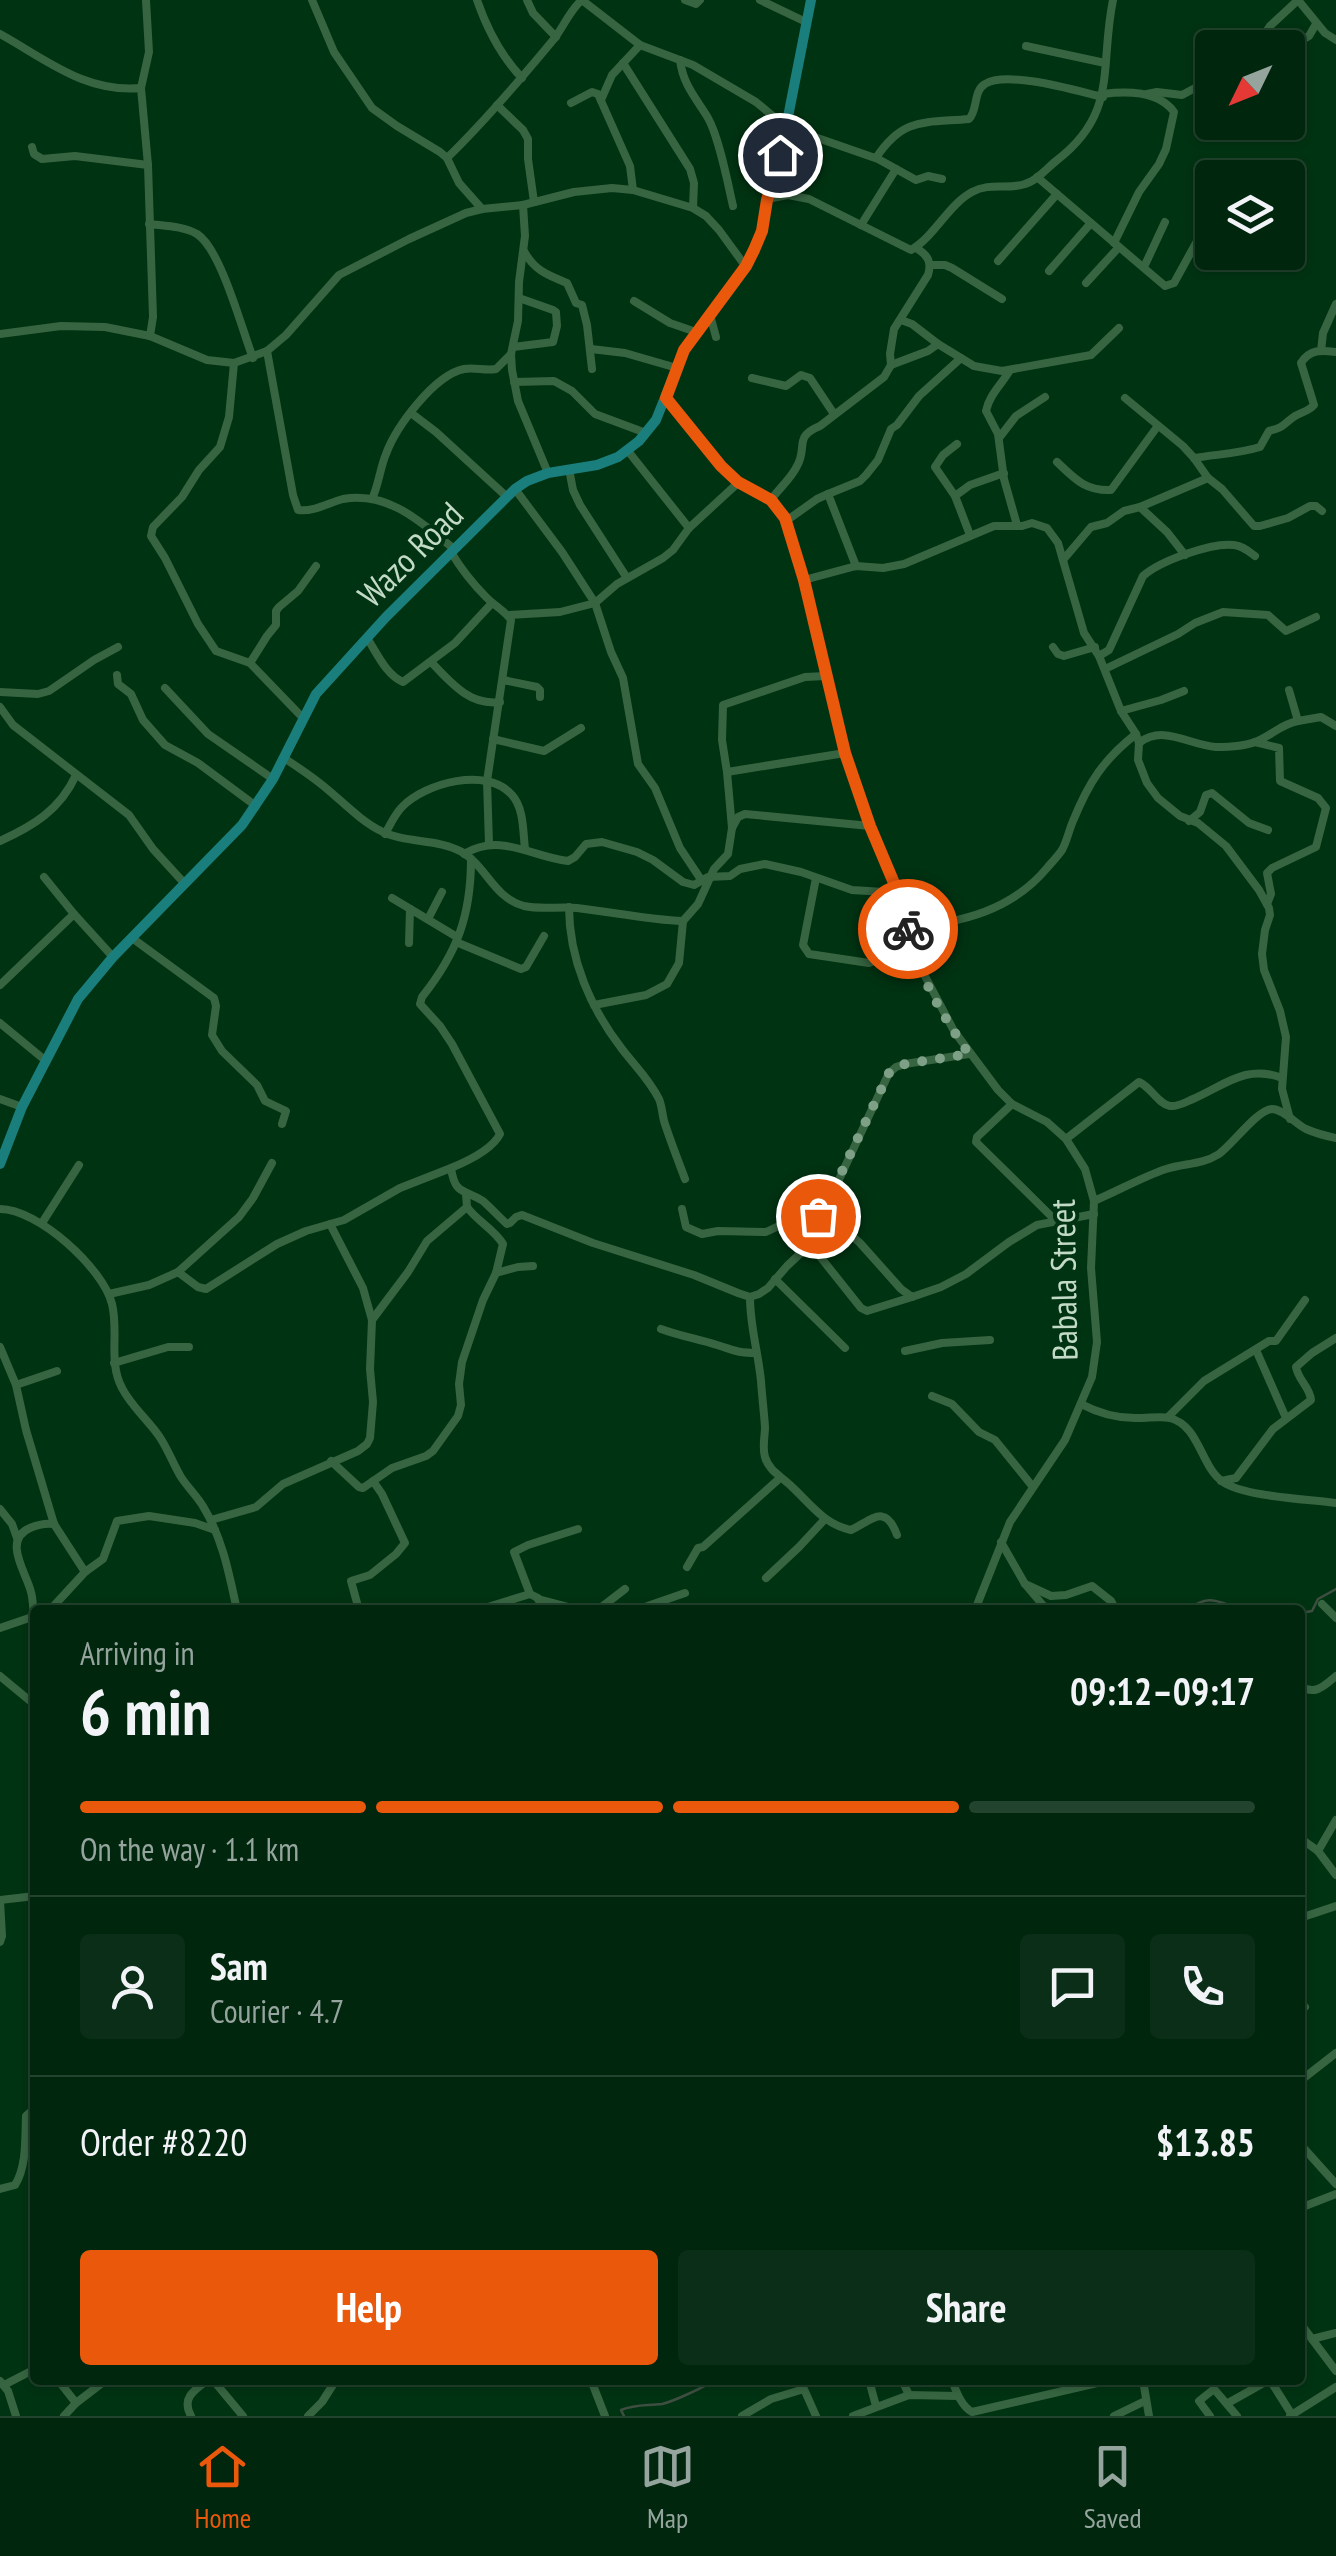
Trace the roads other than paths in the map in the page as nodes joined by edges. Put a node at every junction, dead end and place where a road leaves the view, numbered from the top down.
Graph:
1 (146, 0) edge
2 (312, 0) edge
3 (477, 0) edge
4 (527, 0) edge
5 (582, 0) edge
6 (685, 0) edge
7 (700, 0) edge
8 (760, 0) edge
9 (811, 0) edge
10 (1113, 0) edge
11 (1298, 0) edge
12 (806, 22) junction
13 (1316, 24) junction
14 (1267, 30) edge
15 (0, 34) edge
16 (556, 36) junction
17 (1305, 38) edge
18 (1336, 40) edge
19 (640, 45) junction
20 (1026, 46) dead end
21 (680, 60) junction
22 (623, 63) junction
23 (1105, 63) junction
24 (522, 78) junction
25 (142, 88) junction
26 (1195, 88) edge
27 (1103, 95) junction
28 (1142, 95) junction
29 (1182, 95) junction
30 (600, 100) junction
31 (571, 103) dead end
32 (497, 106) junction
33 (1174, 112) junction
34 (786, 127) junction
35 (32, 147) dead end
36 (446, 158) junction
37 (876, 158) junction
38 (148, 165) junction
39 (896, 170) junction
40 (1037, 177) junction
41 (942, 179) dead end
42 (633, 190) junction
43 (1058, 194) junction
44 (767, 200) junction
45 (534, 202) junction
46 (523, 204) junction
47 (733, 206) dead end
48 (482, 208) junction
49 (693, 208) junction
50 (1165, 222) dead end
51 (1091, 223) junction
52 (149, 224) junction
53 (861, 226) junction
54 (1195, 244) edge
55 (1117, 245) junction
56 (916, 248) junction
57 (524, 251) junction
58 (998, 262) dead end
59 (931, 265) junction
60 (746, 266) junction
61 (1144, 267) junction
62 (1048, 271) dead end
63 (1086, 283) dead end
64 (519, 298) junction
65 (1002, 299) dead end
66 (634, 301) dead end
67 (1336, 304) edge
68 (710, 315) junction
69 (901, 320) junction
70 (1120, 328) dead end
71 (696, 332) junction
72 (0, 334) edge
73 (150, 336) junction
74 (716, 337) dead end
75 (938, 344) junction
76 (591, 349) junction
77 (512, 350) junction
78 (1320, 350) junction
79 (267, 351) junction
80 (1336, 352) edge
81 (253, 358) junction
82 (962, 358) junction
83 (234, 364) junction
84 (891, 365) junction
85 (677, 368) junction
86 (592, 369) dead end
87 (1010, 370) junction
88 (752, 378) dead end
89 (514, 382) junction
90 (1045, 397) dead end
91 (666, 398) junction
92 (1124, 398) dead end
93 (412, 413) junction
94 (834, 414) junction
95 (1016, 416) junction
96 (1158, 427) junction
97 (994, 428) junction
98 (646, 433) junction
99 (999, 438) junction
100 (957, 444) dead end
101 (628, 451) junction
102 (1194, 458) junction
103 (1058, 462) dead end
104 (569, 468) junction
105 (548, 473) junction
106 (1004, 473) junction
107 (1208, 478) junction
108 (738, 482) junction
109 (510, 492) junction
110 (828, 494) junction
111 (955, 496) junction
112 (372, 499) junction
113 (771, 500) junction
114 (1140, 507) junction
115 (1322, 511) dead end
116 (786, 521) junction
117 (1017, 525) junction
118 (689, 528) junction
119 (970, 535) junction
120 (452, 551) junction
121 (1185, 555) junction
122 (1256, 556) dead end
123 (1064, 560) junction
124 (316, 566) dead end
125 (856, 566) junction
126 (628, 578) junction
127 (804, 580) junction
128 (492, 603) junction
129 (595, 604) junction
130 (508, 615) junction
131 (1316, 617) dead end
132 (367, 638) junction
133 (118, 646) dead end
134 (1053, 647) dead end
135 (1097, 651) junction
136 (250, 663) junction
137 (432, 663) junction
138 (1105, 669) junction
139 (117, 675) dead end
140 (826, 676) junction
141 (503, 680) junction
142 (165, 688) dead end
143 (1289, 690) dead end
144 (1184, 691) dead end
145 (0, 692) edge
146 (540, 697) dead end
147 (500, 702) junction
148 (0, 707) edge
149 (1122, 710) junction
150 (303, 718) junction
151 (1298, 721) junction
152 (13, 725) junction
153 (1336, 726) edge
154 (581, 728) dead end
155 (0, 730) edge
156 (1138, 738) junction
157 (493, 739) junction
158 (1255, 742) junction
159 (845, 753) junction
160 (284, 758) junction
161 (727, 772) junction
162 (76, 775) junction
163 (273, 779) junction
164 (486, 781) junction
165 (256, 806) junction
166 (1190, 821) junction
167 (870, 826) junction
168 (732, 828) junction
169 (1268, 830) dead end
170 (385, 834) junction
171 (0, 841) edge
172 (489, 844) junction
173 (525, 849) junction
174 (468, 856) junction
175 (44, 877) dead end
176 (816, 878) junction
177 (185, 884) junction
178 (703, 884) junction
179 (442, 892) dead end
180 (899, 893) junction
181 (392, 898) dead end
182 (1267, 904) junction
183 (570, 907) junction
184 (410, 909) junction
185 (74, 914) junction
186 (428, 919) junction
187 (684, 921) junction
188 (908, 928) junction
189 (544, 936) dead end
190 (132, 938) junction
191 (457, 939) junction
192 (410, 943) dead end
193 (912, 948) junction
194 (114, 957) junction
195 (2, 979) edge
196 (594, 1005) junction
197 (0, 1023) edge
198 (969, 1054) junction
199 (46, 1061) junction
200 (1282, 1078) junction
201 (0, 1099) edge
202 (1012, 1104) junction
203 (22, 1107) junction
204 (1290, 1119) junction
205 (282, 1124) dead end
206 (1333, 1137) edge
207 (1066, 1140) junction
208 (1336, 1147) edge
209 (272, 1163) dead end
210 (0, 1164) edge
211 (78, 1165) dead end
212 (451, 1168) junction
213 (685, 1179) dead end
214 (466, 1194) junction
215 (1094, 1201) junction
216 (467, 1207) junction
217 (0, 1209) edge
218 (682, 1209) dead end
219 (826, 1213) junction
220 (1094, 1214) junction
221 (1055, 1220) junction
222 (42, 1223) junction
223 (330, 1224) junction
224 (810, 1244) junction
225 (533, 1266) dead end
226 (178, 1272) junction
227 (496, 1273) junction
228 (775, 1280) junction
229 (108, 1294) junction
230 (750, 1296) junction
231 (912, 1296) junction
232 (1305, 1300) dead end
233 (372, 1320) junction
234 (661, 1329) dead end
235 (1336, 1338) edge
236 (990, 1340) dead end
237 (189, 1348) dead end
238 (845, 1348) dead end
239 (905, 1350) dead end
240 (1256, 1350) junction
241 (1, 1352) edge
242 (756, 1353) junction
243 (114, 1363) junction
244 (58, 1371) dead end
245 (16, 1385) junction
246 (932, 1396) dead end
247 (1081, 1404) junction
248 (1168, 1417) junction
249 (1286, 1418) junction
250 (331, 1462) junction
251 (780, 1478) junction
252 (373, 1481) junction
253 (1221, 1481) junction
254 (1033, 1487) junction
255 (1336, 1503) edge
256 (0, 1509) edge
257 (824, 1519) junction
258 (210, 1520) junction
259 (54, 1524) junction
260 (578, 1529) dead end
261 (216, 1530) junction
262 (897, 1534) dead end
263 (18, 1538) junction
264 (1002, 1542) junction
265 (687, 1567) dead end
266 (85, 1572) junction
267 (766, 1578) dead end
268 (1025, 1584) junction
269 (626, 1589) dead end
270 (685, 1593) dead end
271 (534, 1596) junction
272 (1322, 1604) dead end
273 (33, 1605) edge
274 (57, 1605) edge
275 (236, 1605) edge
276 (358, 1605) edge
277 (498, 1605) edge
278 (540, 1605) edge
279 (564, 1605) edge
280 (604, 1605) edge
281 (650, 1605) edge
282 (977, 1605) edge
283 (1043, 1605) edge
284 (1113, 1605) edge
285 (30, 1617) edge
286 (1336, 1618) edge
287 (0, 1628) edge
288 (1336, 1676) edge
289 (3, 1679) edge
290 (1305, 1690) edge
291 (0, 1694) edge
292 (30, 1701) edge
293 (1336, 1820) edge
294 (1305, 1842) edge
295 (1318, 1851) junction
296 (1336, 1875) edge
297 (30, 1897) edge
298 (0, 1901) edge
299 (1336, 1906) edge
300 (1305, 1916) edge
301 (0, 1942) edge
302 (1336, 2053) edge
303 (1305, 2076) edge
304 (30, 2112) edge
305 (1305, 2150) edge
306 (1336, 2184) edge
307 (0, 2189) edge
308 (1336, 2194) edge
309 (1305, 2206) edge
310 (1305, 2332) edge
311 (1336, 2334) edge
312 (1312, 2340) junction
313 (30, 2371) edge
314 (1336, 2372) edge
315 (2, 2383) edge
316 (60, 2385) edge
317 (100, 2385) edge
318 (202, 2385) edge
319 (215, 2385) edge
320 (333, 2385) edge
321 (594, 2385) edge
322 (810, 2385) edge
323 (870, 2385) edge
324 (904, 2385) edge
325 (954, 2385) edge
326 (1088, 2385) edge
327 (1143, 2385) edge
328 (1261, 2385) edge
329 (1273, 2385) edge
330 (1336, 2387) edge
331 (804, 2389) junction
332 (909, 2395) junction
333 (958, 2396) junction
334 (1145, 2402) junction
335 (1228, 2404) junction
336 (876, 2406) junction
337 (70, 2409) edge
338 (1303, 2413) edge
339 (1291, 2415) edge
340 (16, 2416) edge
341 (79, 2416) edge
342 (192, 2416) edge
343 (243, 2416) edge
344 (308, 2416) edge
345 (605, 2416) edge
346 (742, 2416) edge
347 (816, 2416) edge
348 (853, 2416) edge
349 (1114, 2416) edge
350 (1149, 2416) edge
351 (1210, 2416) edge
352 (1237, 2416) edge

1 - 25 street
2 - 36 street
3 - 24 street
4 - 16 street
5 - 16 street
5 - 19 street
6 - 7 street
8 - 12 street
9 - 12 main road, Wazo Road
10 - 23 street
11 - 13 street
11 - 14 street
12 - 34 main road, Wazo Road
13 - 17 street
13 - 18 street
15 - 25 street
16 - 24 street
19 - 21 street
19 - 22 street
20 - 23 street
21 - 34 street
21 - 47 street
22 - 30 street
22 - 49 street
23 - 27 street
24 - 32 street
25 - 38 street
26 - 29 street
27 - 28 street
27 - 37 street
27 - 40 street
28 - 29 street
28 - 33 street
29 - 33 street
30 - 31 street
30 - 42 street
32 - 36 street
32 - 45 street
33 - 55 street
34 - 37 street
34 - 44 main road, Wazo Road
35 - 38 street
36 - 48 street
37 - 39 street
38 - 52 street
39 - 41 street
39 - 53 street
40 - 43 street
40 - 56 street
42 - 45 street
42 - 49 street
43 - 51 street
43 - 58 street
44 - 53 street
44 - 60 main road, Wazo Road
45 - 46 street
46 - 48 street
46 - 57 street
48 - 79 street
49 - 60 street
50 - 61 street
51 - 55 street
51 - 62 street
52 - 73 street
52 - 81 street
53 - 56 street
54 - 61 street
55 - 61 street
55 - 63 street
56 - 59 street
57 - 64 street
57 - 76 street
59 - 65 street
59 - 69 street
60 - 68 main road, Wazo Road
64 - 77 street
64 - 77 street
66 - 71 street
67 - 78 street
68 - 71 main road, Wazo Road
68 - 74 street
69 - 75 street
69 - 84 street
70 - 87 street
71 - 85 main road, Wazo Road
72 - 73 street
73 - 83 street
75 - 82 street
75 - 84 street
76 - 85 street
76 - 86 street
77 - 89 street
77 - 93 street
78 - 80 street
78 - 102 street
79 - 81 street
79 - 112 street
81 - 83 street
82 - 87 street
82 - 110 street
83 - 136 street
84 - 94 street
85 - 91 main road, Wazo Road
87 - 97 street
88 - 94 street
89 - 98 street
89 - 105 street
90 - 95 street
91 - 98 main road, Wazo Road
91 - 108 street, Babala Street
92 - 96 street
93 - 109 street
93 - 112 street
94 - 113 street
95 - 97 street
95 - 99 street
96 - 102 street
96 - 103 street
97 - 99 street
98 - 101 main road, Wazo Road
99 - 106 street
100 - 111 street
101 - 104 main road, Wazo Road
101 - 118 street
102 - 107 street
104 - 105 main road, Wazo Road
104 - 126 street
105 - 109 main road, Wazo Road
106 - 111 street
106 - 117 street
107 - 114 street
107 - 115 street
108 - 113 street, Babala Street
108 - 118 street
109 - 120 main road, Wazo Road
109 - 129 street
110 - 116 street
110 - 125 street
111 - 119 street
112 - 120 street
113 - 116 street, Babala Street
114 - 121 street
114 - 123 street
116 - 127 street, Babala Street
117 - 119 street
117 - 123 street
118 - 126 street
119 - 125 street
120 - 128 street
120 - 132 main road, Wazo Road
121 - 122 street
121 - 135 street
123 - 135 street
124 - 136 street
125 - 127 street
126 - 129 street
127 - 140 street, Babala Street
128 - 130 street
128 - 137 street
129 - 130 street
129 - 178 street
130 - 141 street
131 - 138 street
132 - 137 street
132 - 150 main road, Wazo Road
133 - 145 street
134 - 135 street
135 - 138 street
136 - 150 street
137 - 147 street
138 - 149 street
139 - 165 street
140 - 159 street, Babala Street
140 - 161 street
141 - 146 street
141 - 147 street
142 - 163 street
143 - 151 street
144 - 149 street
147 - 157 street
148 - 152 street
149 - 156 street
150 - 160 main road, Wazo Road
151 - 153 street
151 - 158 street
152 - 155 street
152 - 162 street
154 - 157 street
156 - 158 street
156 - 166 street
156 - 188 street
157 - 164 street
158 - 182 street
159 - 161 street
159 - 167 street, Babala Street
160 - 163 main road, Wazo Road
160 - 170 street
161 - 168 street
162 - 171 street
162 - 177 street
163 - 165 main road, Wazo Road
164 - 170 street
164 - 172 street
164 - 173 street
165 - 177 main road, Wazo Road
166 - 169 street
166 - 182 street
167 - 168 street
167 - 180 street, Babala Street
168 - 178 street
170 - 174 street
172 - 173 street
172 - 174 street
173 - 178 street
174 - 183 street
174 - 191 street
175 - 185 street
176 - 178 street
176 - 180 street
176 - 193 street
177 - 190 main road, Wazo Road
178 - 187 street
179 - 186 street
180 - 188 street, Babala Street
181 - 184 street
182 - 200 street
183 - 187 street
183 - 196 street
184 - 186 street
184 - 192 street
185 - 194 street
185 - 195 street
186 - 191 street
187 - 196 street
188 - 193 street, Babala Street
189 - 191 street
190 - 194 main road, Wazo Road
190 - 205 street
191 - 212 street
193 - 198 street, Babala Street
194 - 199 main road, Wazo Road
196 - 213 street
197 - 199 street
198 - 202 street, Babala Street
198 - 219 street
199 - 203 main road, Wazo Road
200 - 204 street
200 - 207 street
201 - 203 street
202 - 207 street, Babala Street
202 - 221 street
203 - 210 main road, Wazo Road
204 - 206 street
204 - 215 street
206 - 208 street
207 - 215 street, Babala Street
209 - 226 street
211 - 222 street
212 - 214 street
212 - 223 street
214 - 216 street
214 - 230 street
215 - 220 street, Babala Street
216 - 227 street
216 - 233 street
217 - 222 street
218 - 219 street
219 - 224 street
219 - 231 street
220 - 221 street
220 - 247 street, Babala Street
221 - 231 street
222 - 229 street
223 - 226 street
223 - 233 street
224 - 228 street
224 - 231 street
225 - 227 street
226 - 229 street
227 - 252 street
228 - 230 street
228 - 238 street
229 - 243 street
230 - 242 street
232 - 240 street
233 - 250 street
234 - 242 street
235 - 249 street
236 - 239 street
237 - 243 street
240 - 248 street
240 - 249 street
241 - 245 street
242 - 251 street
243 - 258 street
244 - 245 street
245 - 259 street
246 - 254 street
247 - 248 street
247 - 254 street, Babala Street
248 - 253 street
249 - 253 street
250 - 252 street
250 - 258 street
251 - 257 street
251 - 265 street
252 - 276 street
253 - 255 street
254 - 264 street, Babala Street
256 - 263 street
257 - 262 street
257 - 267 street
258 - 261 street
259 - 263 street
259 - 266 street
260 - 271 street
261 - 266 street
261 - 275 street
263 - 273 street
264 - 268 street
264 - 282 street, Babala Street
266 - 274 street
268 - 283 street
268 - 284 street
269 - 280 street
270 - 281 street
271 - 277 street
271 - 278 street
271 - 279 street
272 - 286 street
285 - 287 street
288 - 290 street
289 - 291 street
289 - 292 street
293 - 295 street
294 - 295 street
295 - 296 street
297 - 298 street
298 - 301 street
299 - 300 street
302 - 303 street
304 - 307 street
305 - 306 street
308 - 309 street
310 - 312 street
311 - 312 street
312 - 314 street
313 - 315 street
315 - 340 street
316 - 337 street
317 - 337 street
318 - 342 street
319 - 343 street
320 - 344 street
321 - 345 street
322 - 331 street
323 - 336 street
324 - 332 street
325 - 333 street
326 - 333 street
327 - 334 street
328 - 335 street
329 - 339 street
330 - 338 street
331 - 346 street
331 - 347 street
332 - 333 street
332 - 336 street
334 - 349 street
334 - 350 street
335 - 351 street
335 - 352 street
336 - 348 street
337 - 341 street
338 - 339 street

